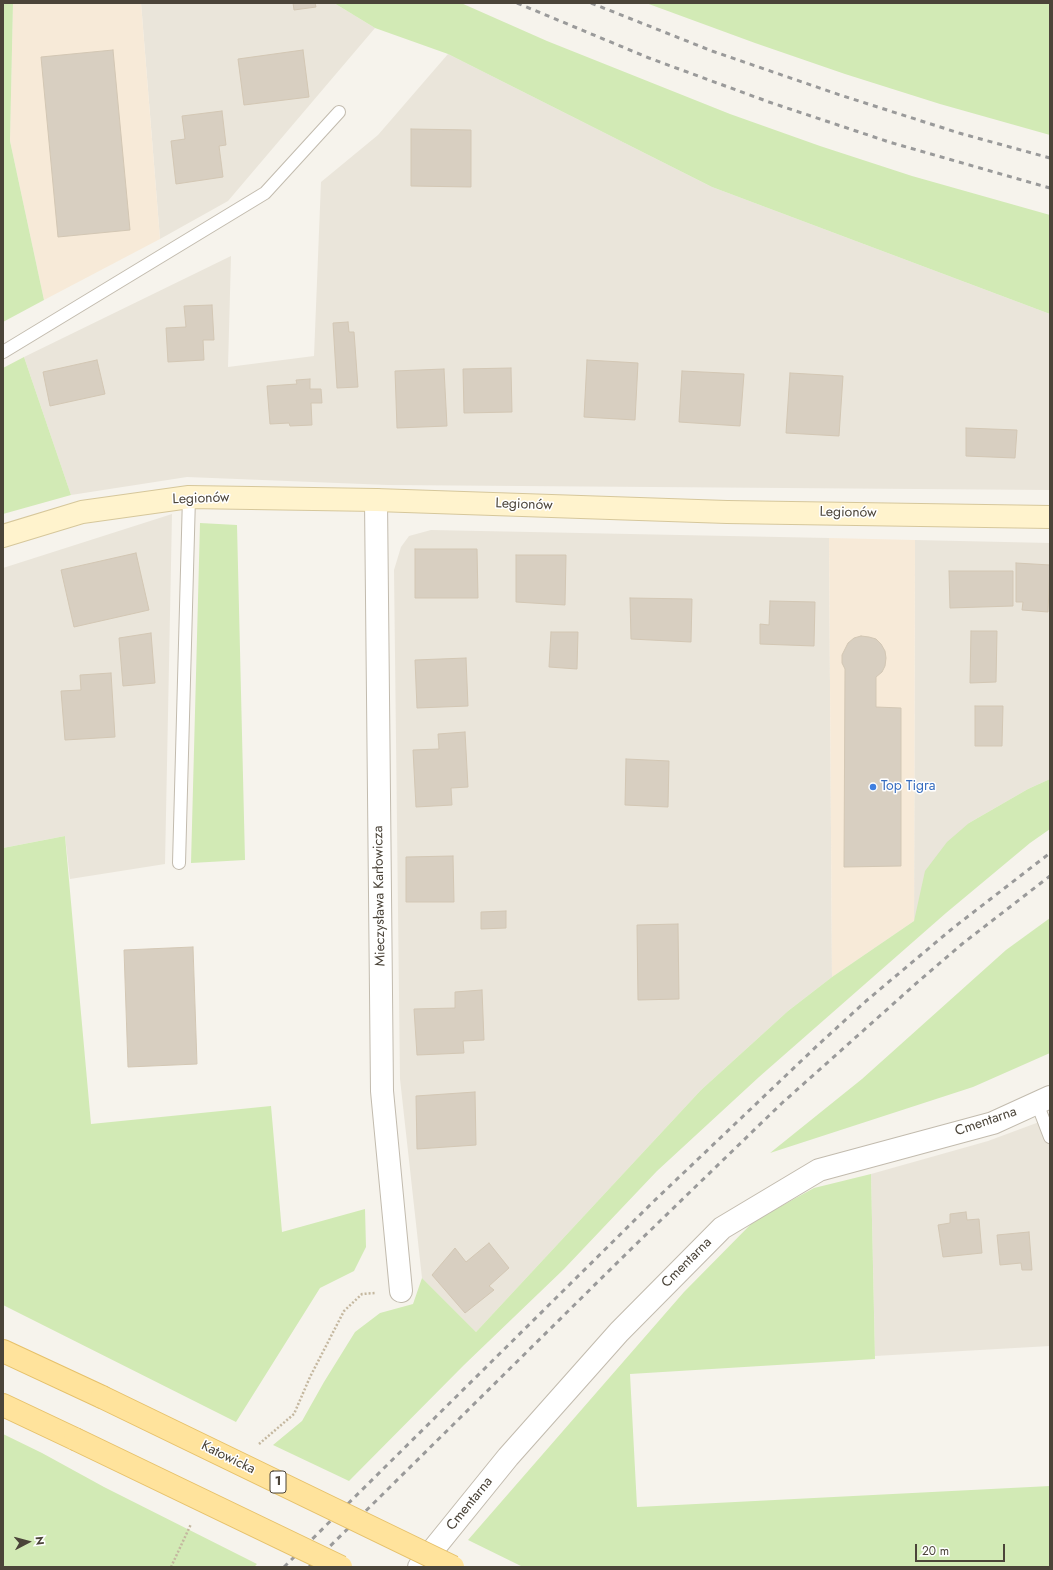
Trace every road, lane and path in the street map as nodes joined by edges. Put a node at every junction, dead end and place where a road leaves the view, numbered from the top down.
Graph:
1 (339, 112) dead end
2 (3, 352) edge
3 (189, 497) junction
4 (376, 500) junction
5 (1050, 517) edge
6 (3, 536) edge
7 (179, 863) dead end
8 (1044, 1100) edge
9 (1050, 1137) edge
10 (401, 1291) joint
11 (3, 1351) edge
12 (3, 1405) edge
13 (257, 1446) dead end
14 (196, 1519) dead end
15 (171, 1567) edge
16 (341, 1567) edge
17 (419, 1567) edge
18 (454, 1567) edge

1 - 2 lane
3 - 4 street, Legionów
3 - 6 street, Legionów
3 - 7 lane
4 - 5 street, Legionów
4 - 10 street, Mieczysława Karłowicza
8 - 9 lane
8 - 17 street, Cmentarna
10 - 13 path
11 - 18 main road, Katowicka / 1, bridge
12 - 16 main road, bridge
14 - 15 path

